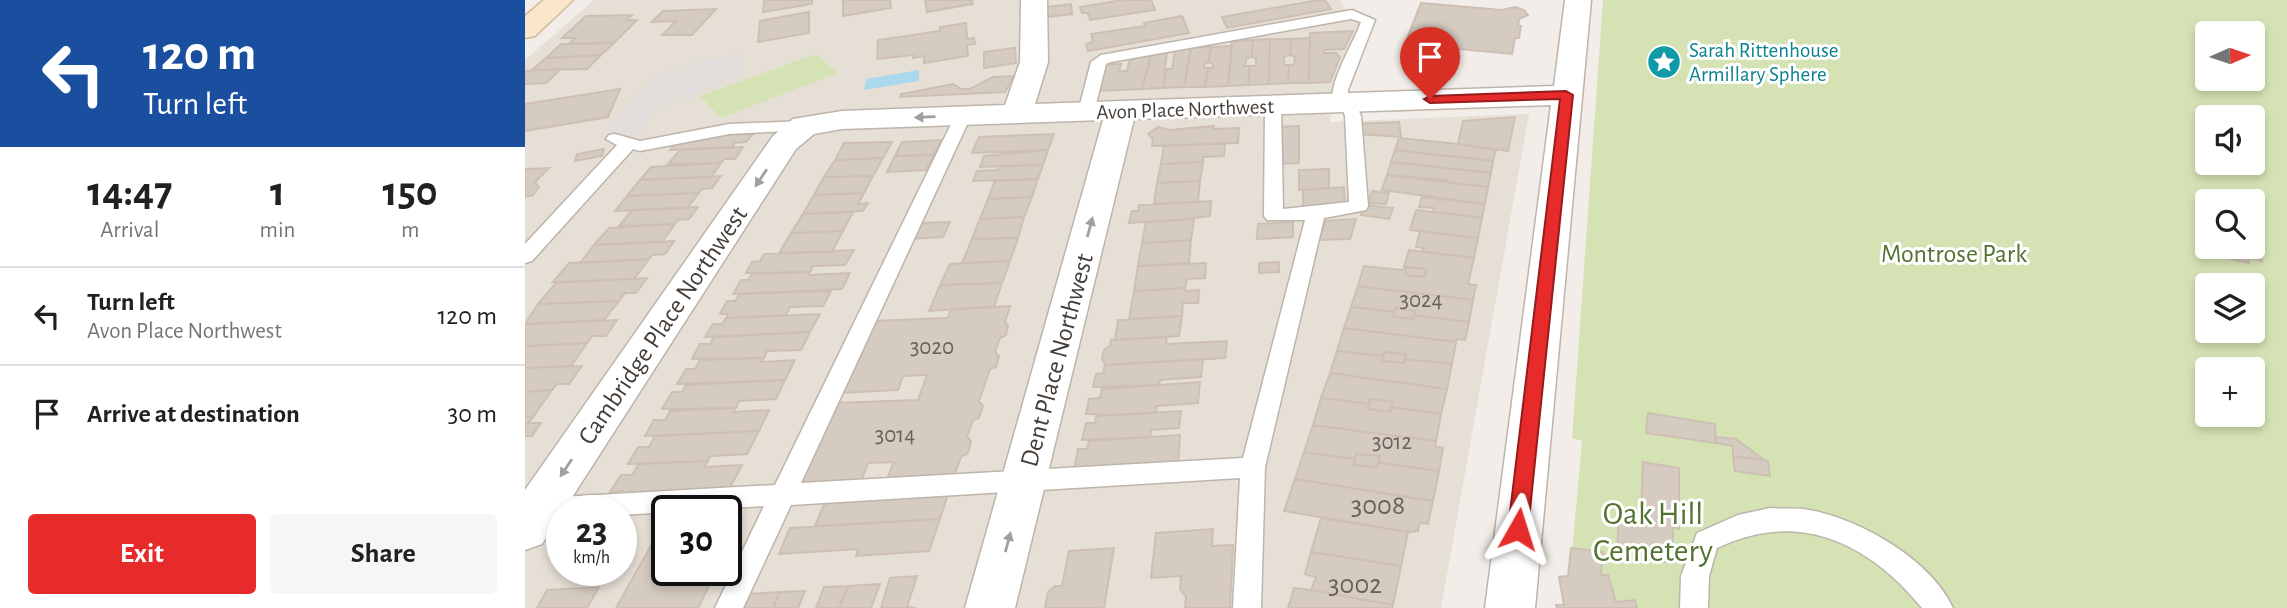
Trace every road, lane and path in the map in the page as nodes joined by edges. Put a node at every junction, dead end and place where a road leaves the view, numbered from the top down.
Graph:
1 (560, 0) edge
2 (1034, 0) edge
3 (1578, 0) edge
4 (525, 30) edge
5 (1566, 95) junction
6 (1344, 102) junction
7 (1273, 105) junction
8 (1103, 112) junction
9 (1017, 114) junction
10 (963, 116) junction
11 (804, 126) junction
12 (1317, 213) junction
13 (525, 256) edge
14 (1253, 467) junction
15 (1024, 479) junction
16 (782, 496) junction
17 (529, 516) edge
18 (729, 608) edge
19 (991, 608) edge
20 (1247, 608) edge
21 (1510, 608) edge
22 (1694, 608) edge
23 (1939, 608) edge

1 - 4 street
2 - 9 street
3 - 5 street
5 - 6 street, Avon Place Northwest
5 - 21 street
6 - 7 street, Avon Place Northwest
6 - 8 lane
6 - 12 lane
7 - 8 street, Avon Place Northwest
7 - 12 lane
8 - 9 street, Avon Place Northwest
15 -> 8 street, Dent Place Northwest
9 - 10 street, Avon Place Northwest
10 -> 11 street, Avon Place Northwest
10 - 16 lane
11 - 13 lane
11 -> 17 street, Cambridge Place Northwest
12 - 14 lane
14 - 15 lane
14 - 20 lane
15 - 16 lane
19 -> 15 street, Dent Place Northwest
16 - 17 lane
16 - 18 lane
22 - 23 lane

